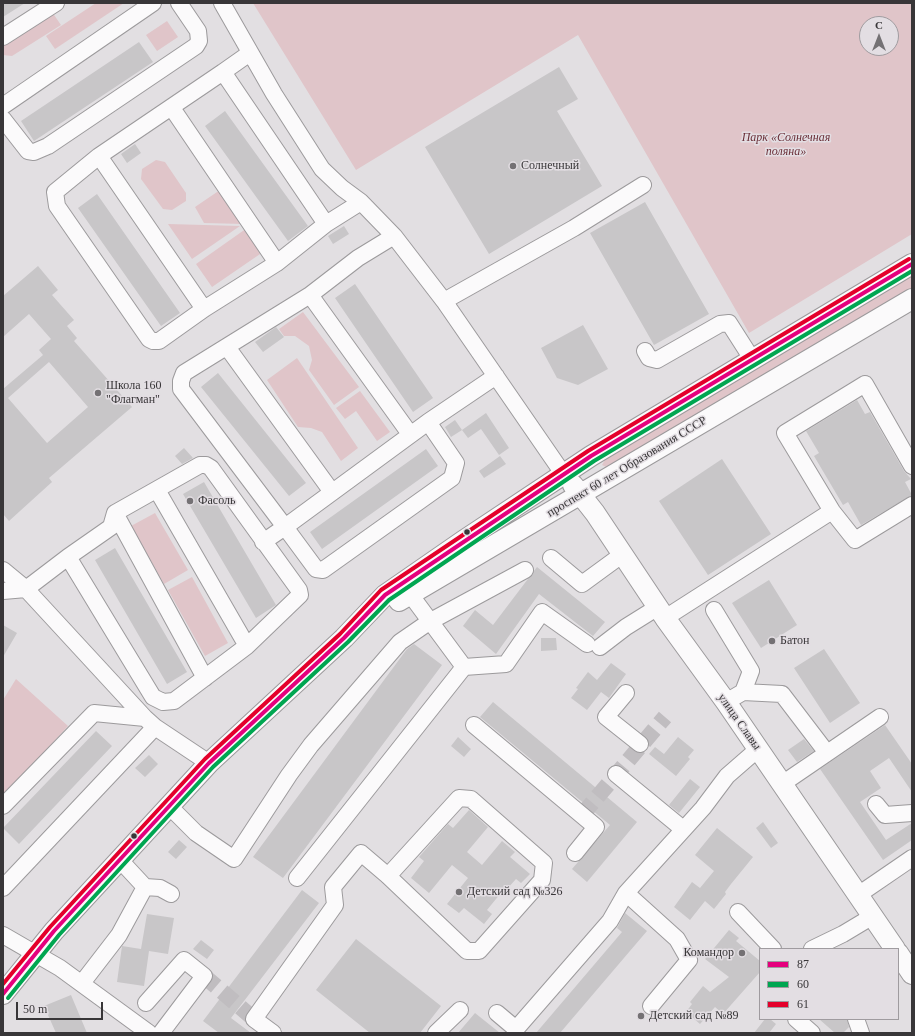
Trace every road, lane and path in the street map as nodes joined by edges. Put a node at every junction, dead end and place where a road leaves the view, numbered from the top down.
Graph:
1 (56, 3) edge
2 (153, 3) edge
3 (179, 3) edge
4 (222, 3) edge
5 (3, 37) edge
6 (250, 53) junction
7 (223, 72) junction
8 (3, 106) edge
9 (172, 108) junction
10 (3, 119) edge
11 (99, 156) junction
12 (643, 185) dead end
13 (361, 202) junction
14 (326, 224) junction
15 (394, 236) junction
16 (277, 263) junction
17 (912, 264) edge
18 (310, 295) junction
19 (912, 298) edge
20 (444, 301) junction
21 (204, 309) junction
22 (227, 347) junction
23 (645, 351) dead end
24 (752, 360) junction
25 (496, 376) junction
26 (428, 422) junction
27 (410, 434) junction
28 (912, 466) edge
29 (564, 475) junction
30 (157, 490) junction
31 (332, 492) junction
32 (582, 495) junction
33 (912, 505) edge
34 (832, 511) junction
35 (115, 513) junction
36 (285, 527) junction
37 (263, 542) junction
38 (623, 554) junction
39 (68, 557) junction
40 (551, 558) dead end
41 (3, 570) edge
42 (525, 570) dead end
43 (26, 589) junction
44 (3, 591) edge
45 (410, 594) junction
46 (714, 610) dead end
47 (661, 612) junction
48 (429, 622) junction
49 (344, 638) junction
50 (247, 646) junction
51 (464, 667) junction
52 (205, 678) junction
53 (743, 692) junction
54 (626, 693) dead end
55 (726, 702) junction
56 (880, 717) dead end
57 (150, 723) junction
58 (474, 725) dead end
59 (640, 744) dead end
60 (758, 749) junction
61 (827, 753) junction
62 (209, 763) junction
63 (616, 774) dead end
64 (782, 784) junction
65 (876, 804) dead end
66 (3, 806) edge
67 (169, 806) junction
68 (912, 813) edge
69 (683, 829) junction
70 (575, 852) dead end
71 (912, 858) edge
72 (119, 859) junction
73 (388, 876) junction
74 (297, 878) dead end
75 (3, 888) edge
76 (146, 888) junction
77 (171, 894) dead end
78 (626, 894) junction
79 (858, 895) junction
80 (738, 912) dead end
81 (873, 916) junction
82 (3, 935) edge
83 (772, 948) edge
84 (814, 948) edge
85 (896, 948) edge
86 (899, 952) edge
87 (36, 953) junction
88 (905, 960) edge
89 (82, 982) junction
90 (3, 994) edge
91 (146, 1003) dead end
92 (651, 1006) dead end
93 (460, 1010) dead end
94 (497, 1013) dead end
95 (797, 1020) edge
96 (856, 1020) edge
97 (149, 1033) edge
98 (161, 1033) edge
99 (273, 1033) edge
100 (436, 1033) edge
101 (812, 1033) edge
102 (861, 1033) edge

1 - 5 street
2 - 8 street
3 - 10 street
4 - 6 street
6 - 7 street
6 - 13 street
7 - 9 street
7 - 14 street
9 - 11 street
9 - 16 street
11 - 21 street
11 - 21 street
12 - 20 street
13 - 14 street
13 - 15 street
14 - 16 street
15 - 18 street
15 - 20 street
16 - 21 street
17 - 24 main road, проспект 60 лет Образования СССР
18 - 22 street
18 - 27 street
19 - 32 main road, проспект 60 лет Образования СССР
20 - 25 street
22 - 31 street
22 - 36 street
23 - 24 street
24 - 29 main road, проспект 60 лет Образования СССР
25 - 26 street
25 - 29 street
26 - 27 street
26 - 36 street
27 - 31 street
28 - 34 street
29 - 32 main road, улица Славы
29 - 49 main road, проспект 60 лет Образования СССР
30 - 35 street
30 - 37 street
30 - 50 street
31 - 36 street
32 - 38 main road, улица Славы
32 - 45 main road, проспект 60 лет Образования СССР
33 - 34 street
34 - 47 street
35 - 39 street
35 - 52 street
36 - 37 street
37 - 50 street
38 - 40 street
38 - 47 main road, улица Славы
39 - 43 street
39 - 52 street
41 - 43 street
42 - 48 street
43 - 44 street
43 - 57 street
45 - 48 street
45 - 49 main road, проспект 60 лет Образования СССР
46 - 53 street
47 - 51 street
47 - 55 main road, улица Славы
48 - 51 street
48 - 67 street
49 - 62 main road, проспект 60 лет Образования СССР
50 - 52 street
51 - 74 street
53 - 55 street
53 - 61 street
54 - 59 street
55 - 60 main road, улица Славы
56 - 61 street
57 - 62 street
57 - 66 street
57 - 75 street
58 - 70 street
60 - 64 main road, улица Славы
60 - 69 street
61 - 64 street
62 - 67 main road, проспект 60 лет Образования СССР
63 - 69 street
64 - 79 main road, улица Славы
65 - 68 street
67 - 72 main road, проспект 60 лет Образования СССР
69 - 78 street
71 - 79 street
72 - 76 street
72 - 87 main road, проспект 60 лет Образования СССР
73 - 73 street
73 - 99 street
76 - 77 street
76 - 89 street
78 - 92 street
78 - 94 street
79 - 81 main road, улица Славы
80 - 83 street
81 - 84 street
81 - 85 main road, улица Славы
82 - 87 street
86 - 88 main road, улица Славы
87 - 89 street
87 - 90 main road, проспект 60 лет Образования СССР
89 - 97 street
91 - 98 street
93 - 100 street
95 - 101 street
96 - 102 street

